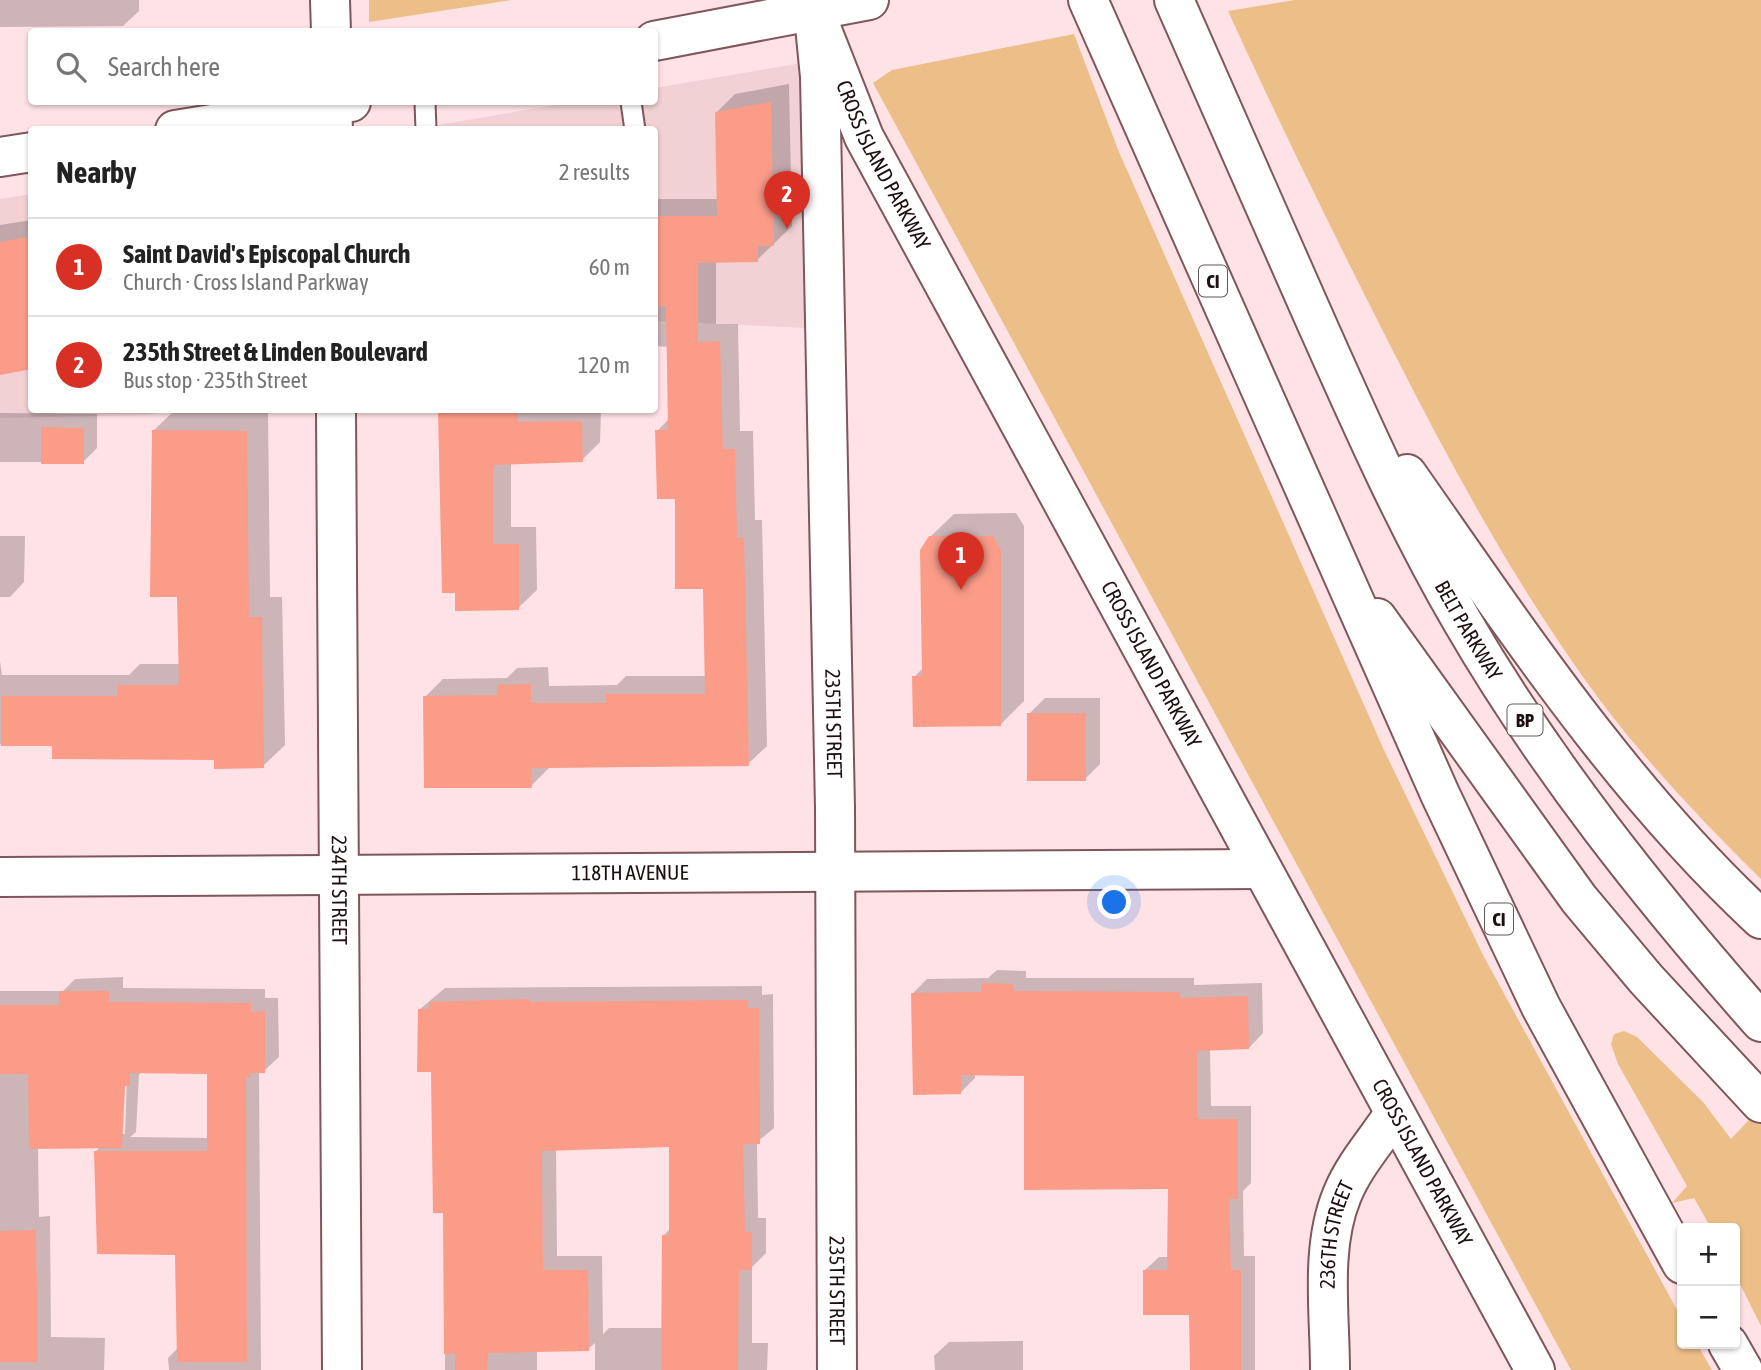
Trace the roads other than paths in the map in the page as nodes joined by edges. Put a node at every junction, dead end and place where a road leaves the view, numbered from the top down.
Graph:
1 (330, 0) edge
2 (869, 0) edge
3 (1088, 0) edge
4 (1174, 0) edge
5 (802, 5) edge
6 (331, 28) edge
7 (658, 40) edge
8 (820, 77) joint
9 (425, 105) edge
10 (631, 105) edge
11 (337, 109) edge
12 (206, 126) edge
13 (426, 126) edge
14 (634, 126) edge
15 (28, 153) edge
16 (0, 157) edge
17 (1343, 383) junction
18 (336, 413) edge
19 (1336, 563) junction
20 (1261, 869) junction
21 (836, 872) junction
22 (340, 875) junction
23 (0, 877) edge
24 (1761, 919) edge
25 (1761, 1021) edge
26 (1761, 1103) edge
27 (1394, 1114) junction
28 (1677, 1255) edge
29 (1731, 1349) edge
30 (342, 1370) edge
31 (837, 1370) edge
32 (1330, 1370) edge
33 (1535, 1370) edge
34 (1743, 1370) edge

1 - 6 main road
2 - 5 main road
3 - 19 main road, CI
4 - 17 main road
5 - 7 main road
5 - 8 main road, CROSS ISLAND PARKWAY
5 - 20 main road, CROSS ISLAND PARKWAY
8 - 21 main road, 235TH STREET
9 - 13 lane
10 - 14 lane
11 - 12 main road
15 - 16 main road
17 - 24 main road
17 - 25 main road, BELT PARKWAY / BP
18 - 22 main road, 234TH STREET
19 - 26 main road
19 - 28 main road, CI
20 - 21 main road, 118TH AVENUE
20 - 27 main road, CROSS ISLAND PARKWAY
21 - 22 main road, 118TH AVENUE
21 - 31 main road, 235TH STREET
22 - 23 main road, 118TH AVENUE
22 - 30 main road, 234TH STREET
27 - 32 main road, 236TH STREET
27 - 33 main road, CROSS ISLAND PARKWAY
29 - 34 main road

